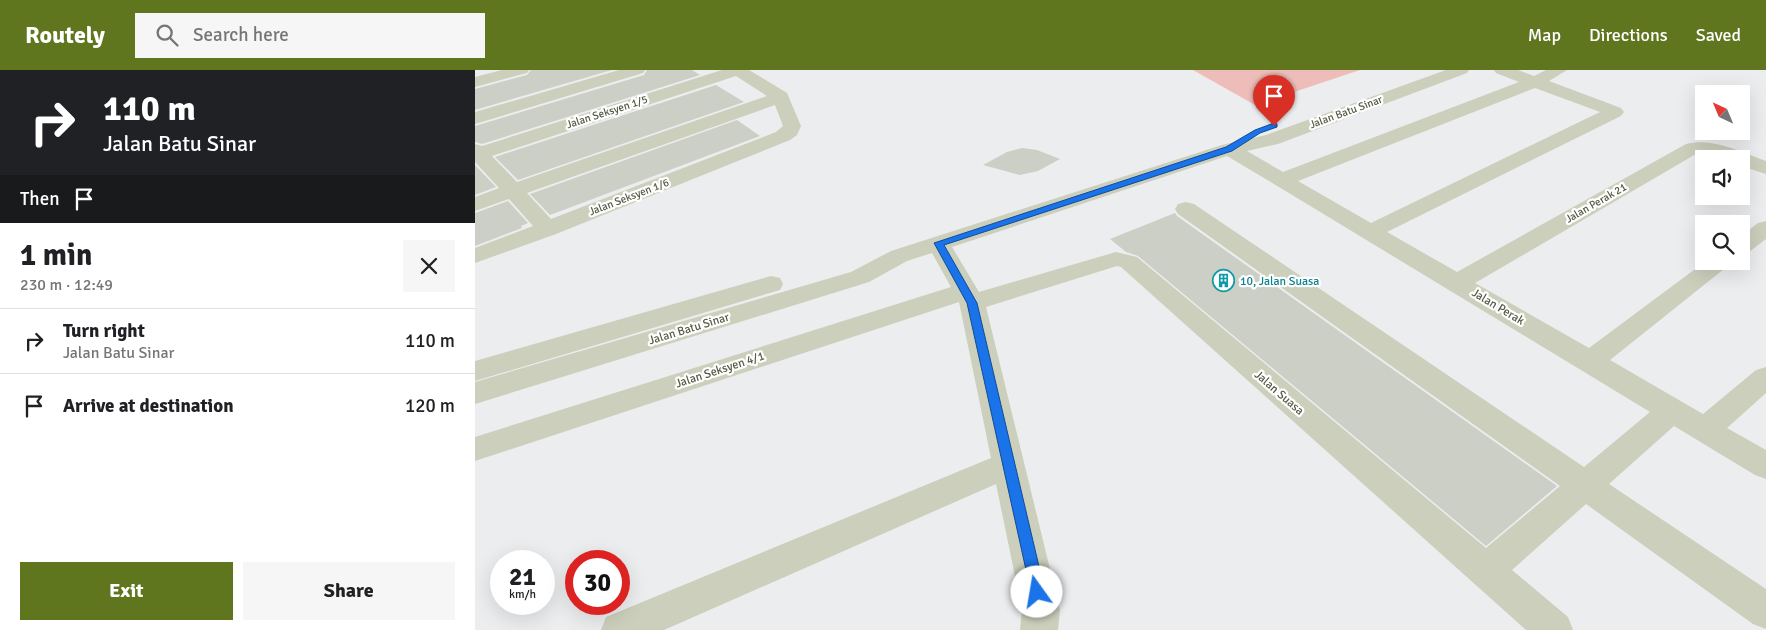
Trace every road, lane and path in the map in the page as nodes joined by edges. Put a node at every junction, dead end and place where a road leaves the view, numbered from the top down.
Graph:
1 (521, 70) edge
2 (637, 70) edge
3 (738, 70) edge
4 (1427, 70) edge
5 (1461, 70) edge
6 (1502, 70) edge
7 (1559, 70) edge
8 (475, 82) edge
9 (1535, 82) junction
10 (781, 97) junction
11 (475, 118) edge
12 (1229, 149) junction
13 (1711, 150) edge
14 (476, 153) edge
15 (1750, 162) edge
16 (1766, 168) edge
17 (1281, 180) junction
18 (513, 191) junction
19 (475, 204) edge
20 (1185, 209) dead end
21 (1766, 228) edge
22 (548, 229) junction
23 (1369, 232) junction
24 (1750, 240) edge
25 (938, 243) junction
26 (475, 256) edge
27 (899, 256) junction
28 (1710, 270) edge
29 (1456, 283) junction
30 (969, 297) junction
31 (1589, 362) junction
32 (475, 371) edge
33 (1766, 377) edge
34 (475, 394) edge
35 (1671, 411) junction
36 (1705, 430) junction
37 (475, 449) edge
38 (1008, 465) junction
39 (1766, 466) edge
40 (1585, 485) junction
41 (1485, 571) junction
42 (1766, 611) edge
43 (677, 617) edge
44 (620, 630) edge
45 (1039, 630) edge
46 (1554, 630) edge

1 - 8 street
2 - 11 street
3 - 10 street
3 - 14 street, Jalan Seksyen 1/5
4 - 12 street, Jalan Batu Sinar
5 - 12 street, Jalan Batu Sinar
6 - 9 street
7 - 9 street
9 - 17 street
9 - 23 street
10 - 18 street
10 - 22 street, Jalan Seksyen 1/6
12 - 17 street, Jalan Perak
12 - 25 street, Jalan Batu Sinar
13 - 29 street, Jalan Perak 21
14 - 18 street
15 - 16 street, Jalan Perak 21
17 - 23 street, Jalan Perak
18 - 19 street
18 - 22 street
20 - 40 street
21 - 24 street
22 - 26 street, Jalan Seksyen 1/6
23 - 29 street, Jalan Perak
25 - 27 street, Jalan Batu Sinar
25 - 30 street
27 - 32 street, Jalan Batu Sinar
27 - 34 street, Jalan Batu Sinar
28 - 31 street
29 - 31 street, Jalan Perak
30 - 37 street, Jalan Seksyen 4/1
30 - 38 street
30 - 41 street, Jalan Suasa
31 - 35 street, Jalan Perak
33 - 36 street
35 - 36 street, Jalan Perak
35 - 40 street
36 - 39 street, Jalan Perak
38 - 43 street
38 - 45 street
40 - 41 street
40 - 42 street
41 - 46 street, Jalan Suasa
43 - 44 street

